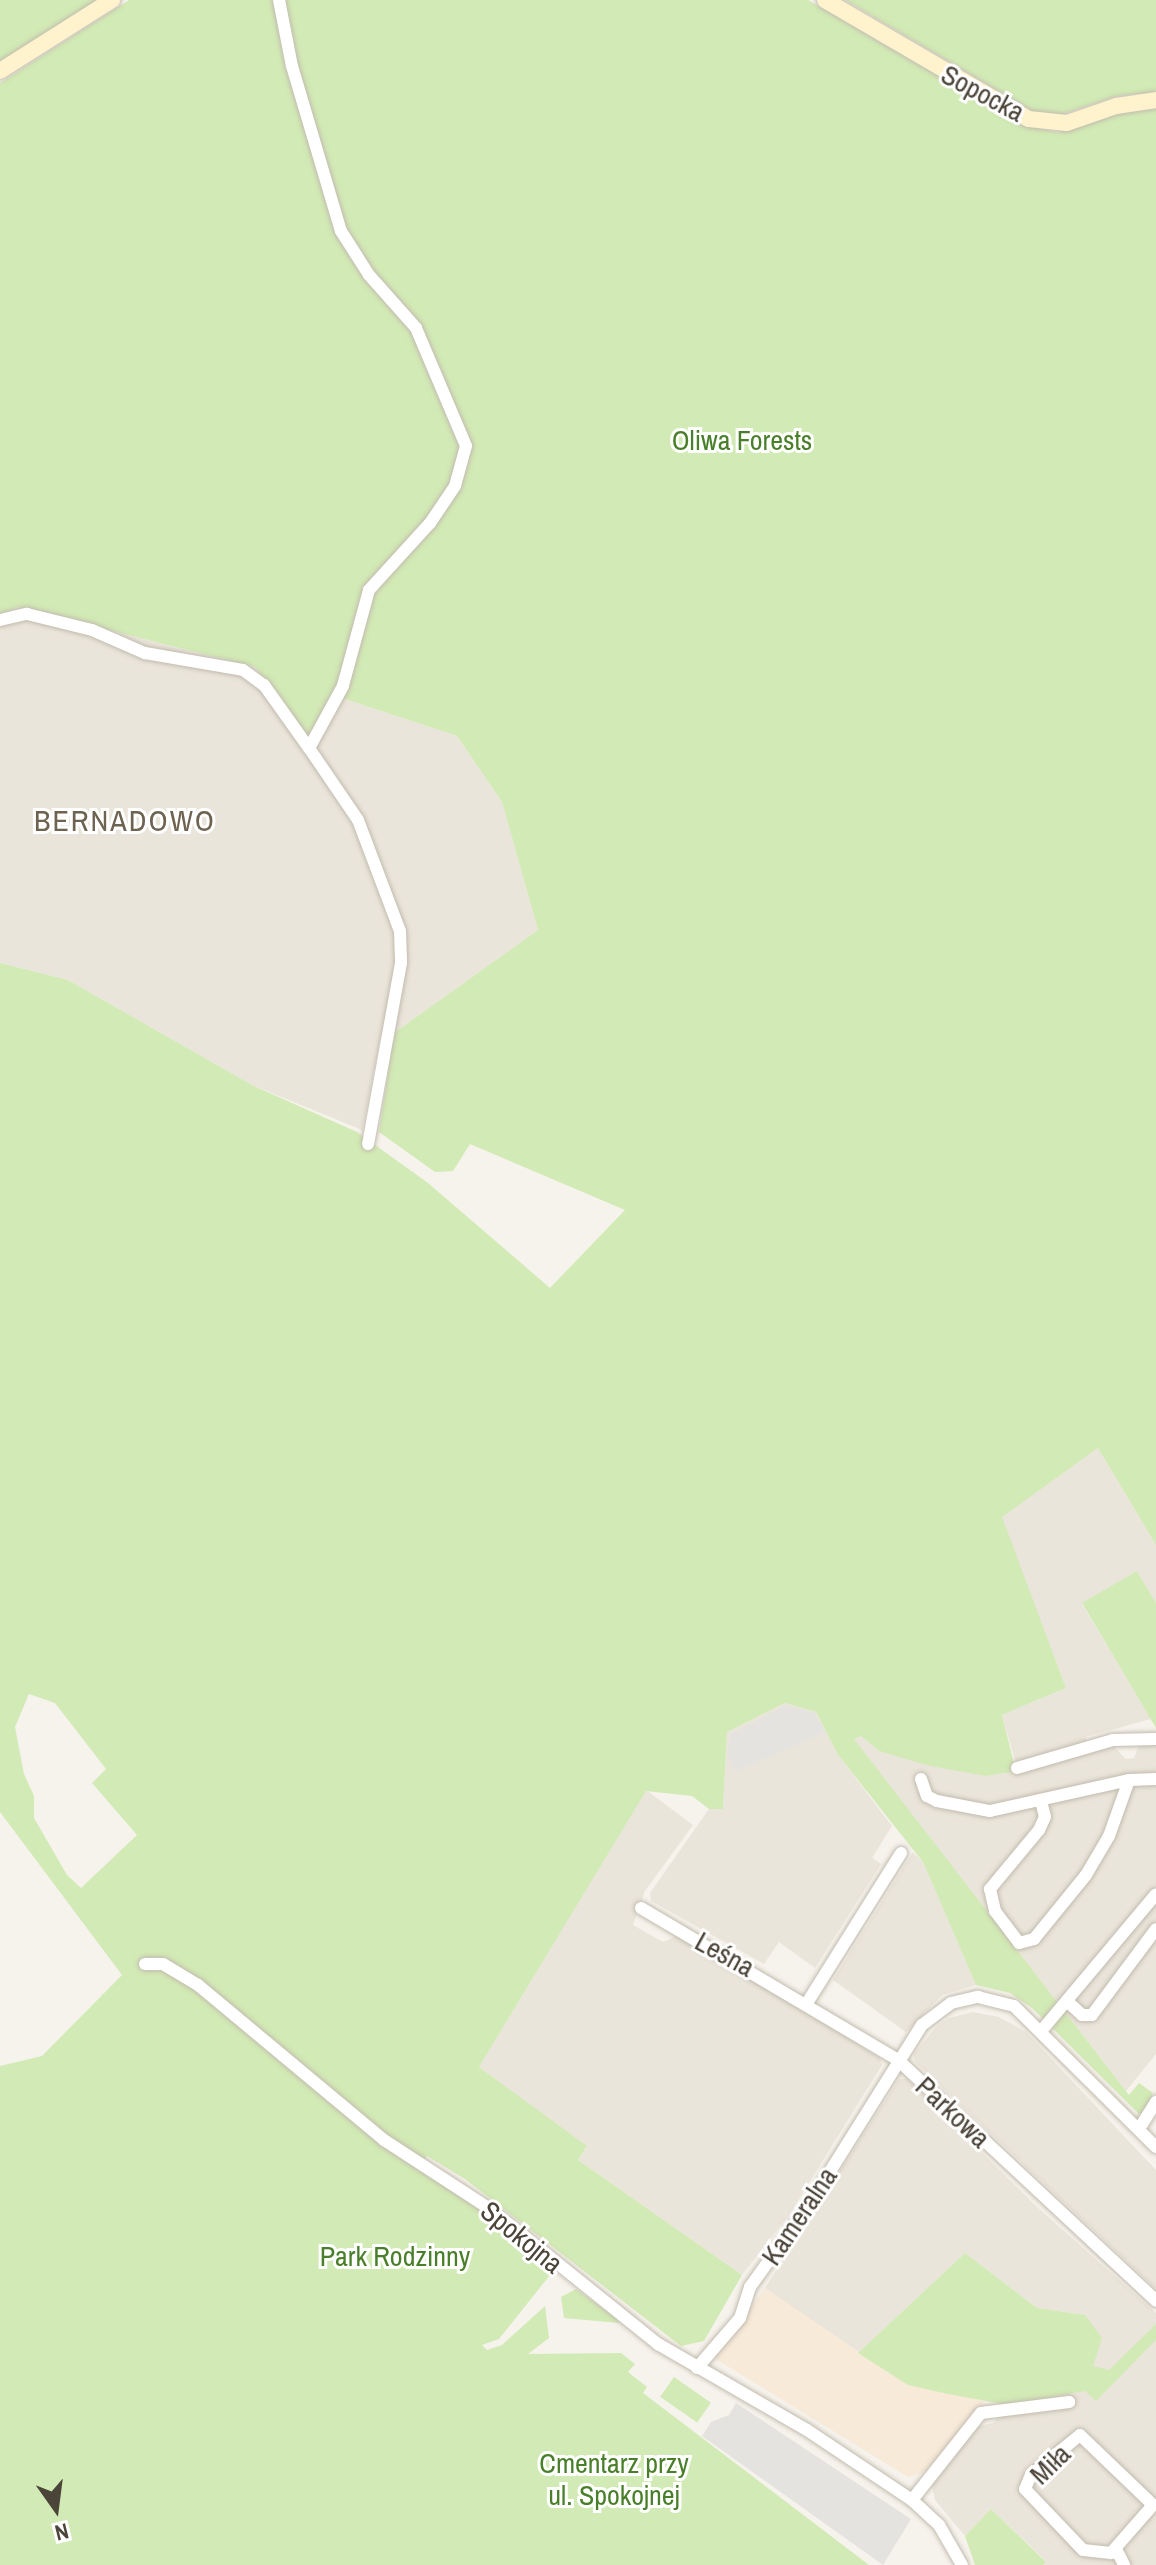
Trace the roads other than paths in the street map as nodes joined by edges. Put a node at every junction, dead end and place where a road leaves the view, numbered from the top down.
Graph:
1 (279, 0) edge
2 (825, 0) edge
3 (109, 2) edge
4 (0, 71) edge
5 (1156, 100) edge
6 (0, 620) edge
7 (309, 748) junction
8 (368, 1144) dead end
9 (1156, 1739) edge
10 (1017, 1768) dead end
11 (921, 1779) dead end
12 (1156, 1779) edge
13 (1129, 1780) junction
14 (1041, 1801) junction
15 (901, 1853) dead end
16 (1156, 1894) edge
17 (641, 1908) dead end
18 (1156, 1929) edge
19 (145, 1964) dead end
20 (1068, 2002) junction
21 (807, 2003) junction
22 (1042, 2030) junction
23 (898, 2060) junction
24 (1156, 2102) edge
25 (1139, 2129) junction
26 (1156, 2147) edge
27 (1156, 2301) edge
28 (697, 2368) junction
29 (1069, 2402) dead end
30 (912, 2500) junction
31 (1116, 2549) junction
32 (962, 2565) edge
33 (1124, 2565) edge

1 - 7 street
2 - 5 main road, Sopocka
3 - 4 main road
6 - 7 street
7 - 8 street
9 - 10 street
11 - 14 street
12 - 13 street
13 - 14 street
13 - 14 street
15 - 21 street
16 - 20 street
17 - 21 street, Leśna
18 - 20 street
19 - 28 street, Spokojna
20 - 22 street
21 - 23 street, Leśna
22 - 23 street, Parkowa
22 - 25 street, Parkowa
23 - 27 street, Parkowa
23 - 28 street, Kameralna
24 - 25 street
25 - 26 street, Parkowa
28 - 30 street, Spokojna
29 - 30 street
30 - 32 street, Spokojna
31 - 31 street, Miła
31 - 33 street

